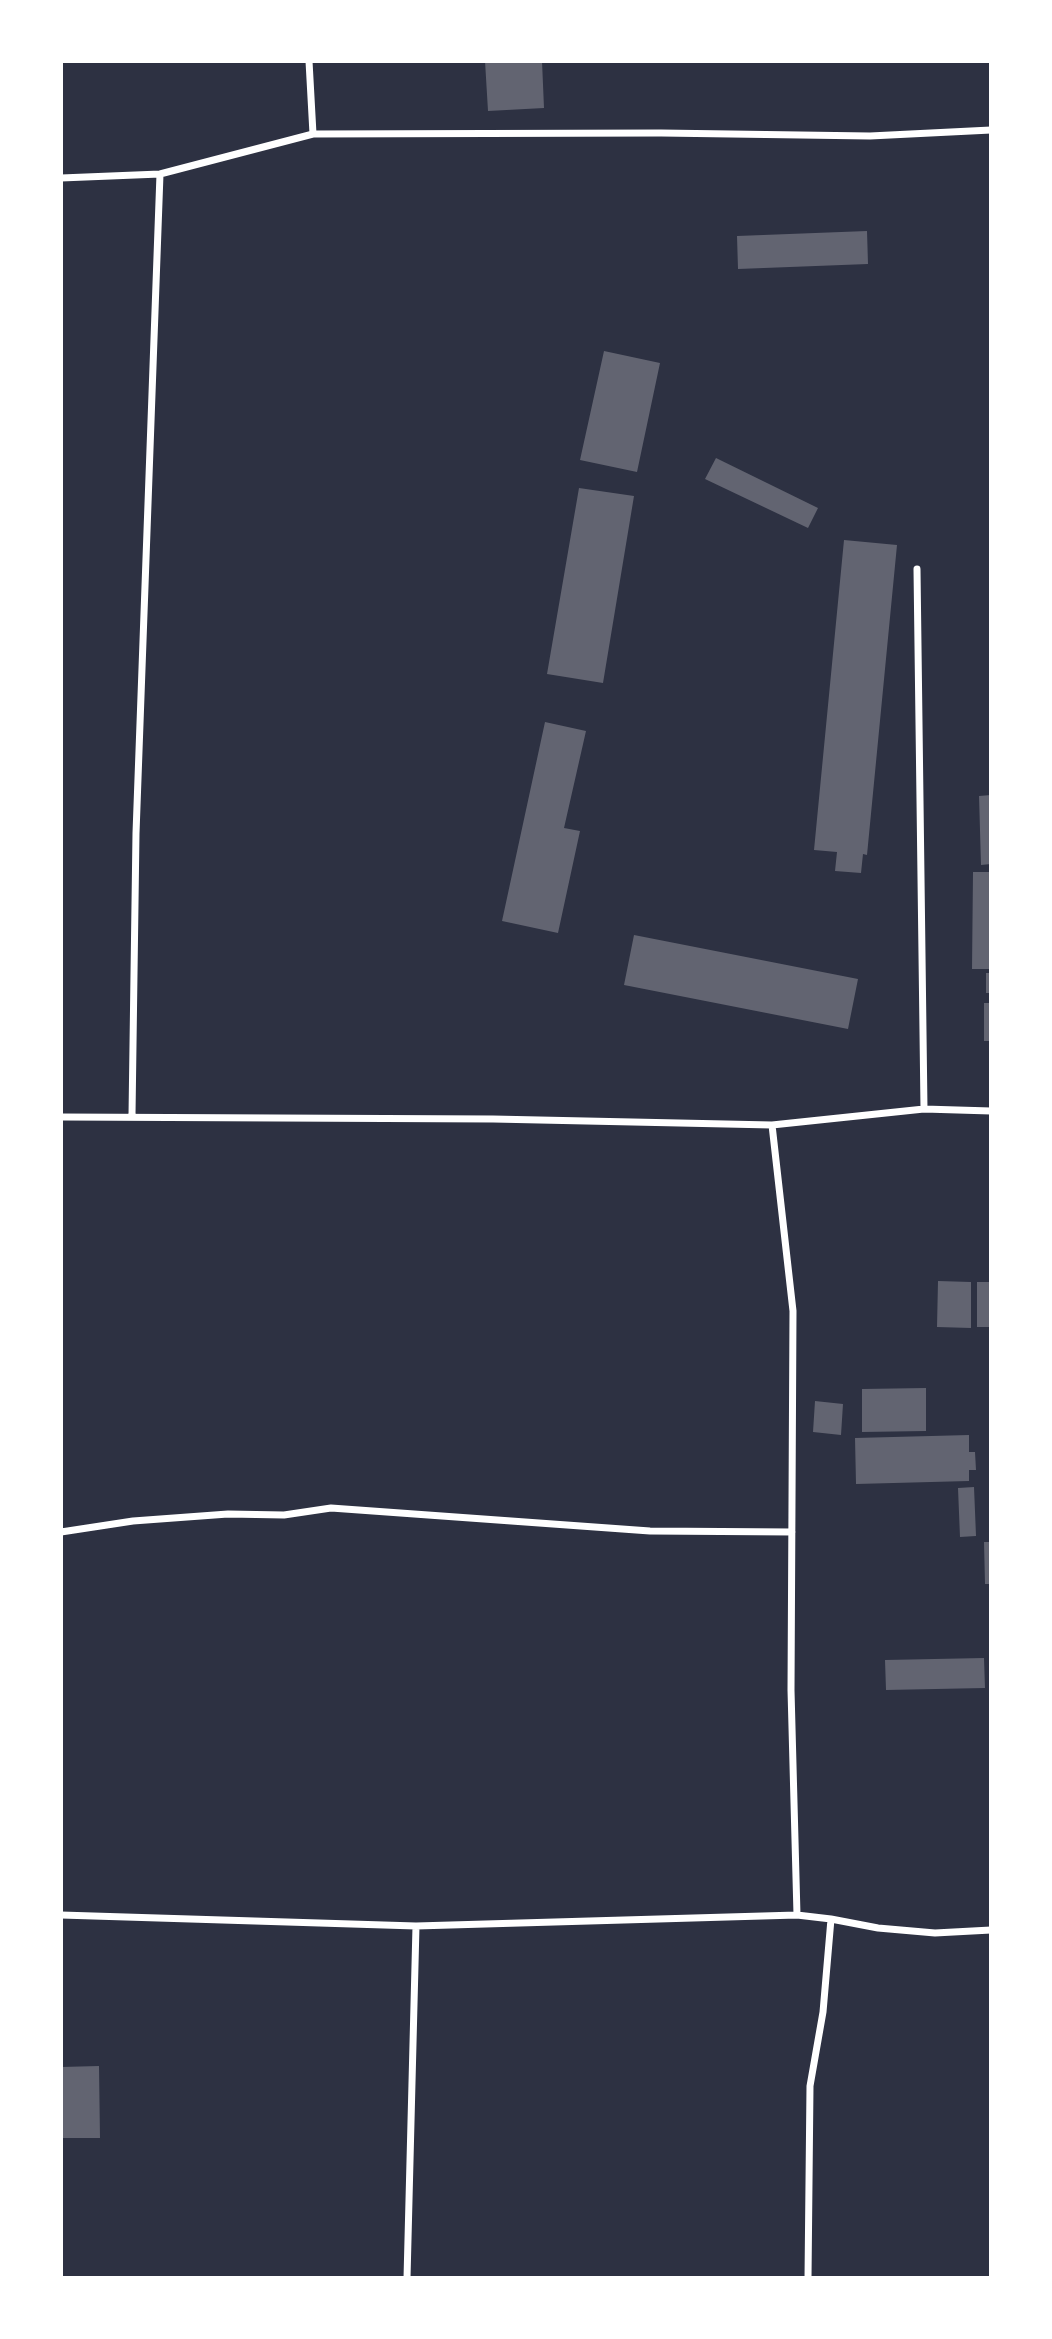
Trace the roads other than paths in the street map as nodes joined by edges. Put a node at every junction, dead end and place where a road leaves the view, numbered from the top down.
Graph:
1 (309, 61) edge
2 (991, 130) edge
3 (313, 134) junction
4 (160, 174) junction
5 (61, 178) edge
6 (916, 569) dead end
7 (924, 1109) junction
8 (991, 1111) edge
9 (132, 1115) junction
10 (61, 1117) edge
11 (772, 1125) junction
12 (61, 1532) edge
13 (792, 1532) junction
14 (797, 1914) junction
15 (61, 1915) edge
16 (831, 1919) junction
17 (416, 1926) junction
18 (991, 1930) edge
19 (407, 2278) edge
20 (808, 2278) edge

1 - 3 street
2 - 3 street
3 - 4 street
4 - 5 street
4 - 9 street
6 - 7 street
7 - 8 street
7 - 11 street
9 - 10 street
9 - 11 street
11 - 13 street
12 - 13 street
13 - 14 street
14 - 16 street
14 - 17 street
15 - 17 street
16 - 18 street
16 - 20 street
17 - 19 street

